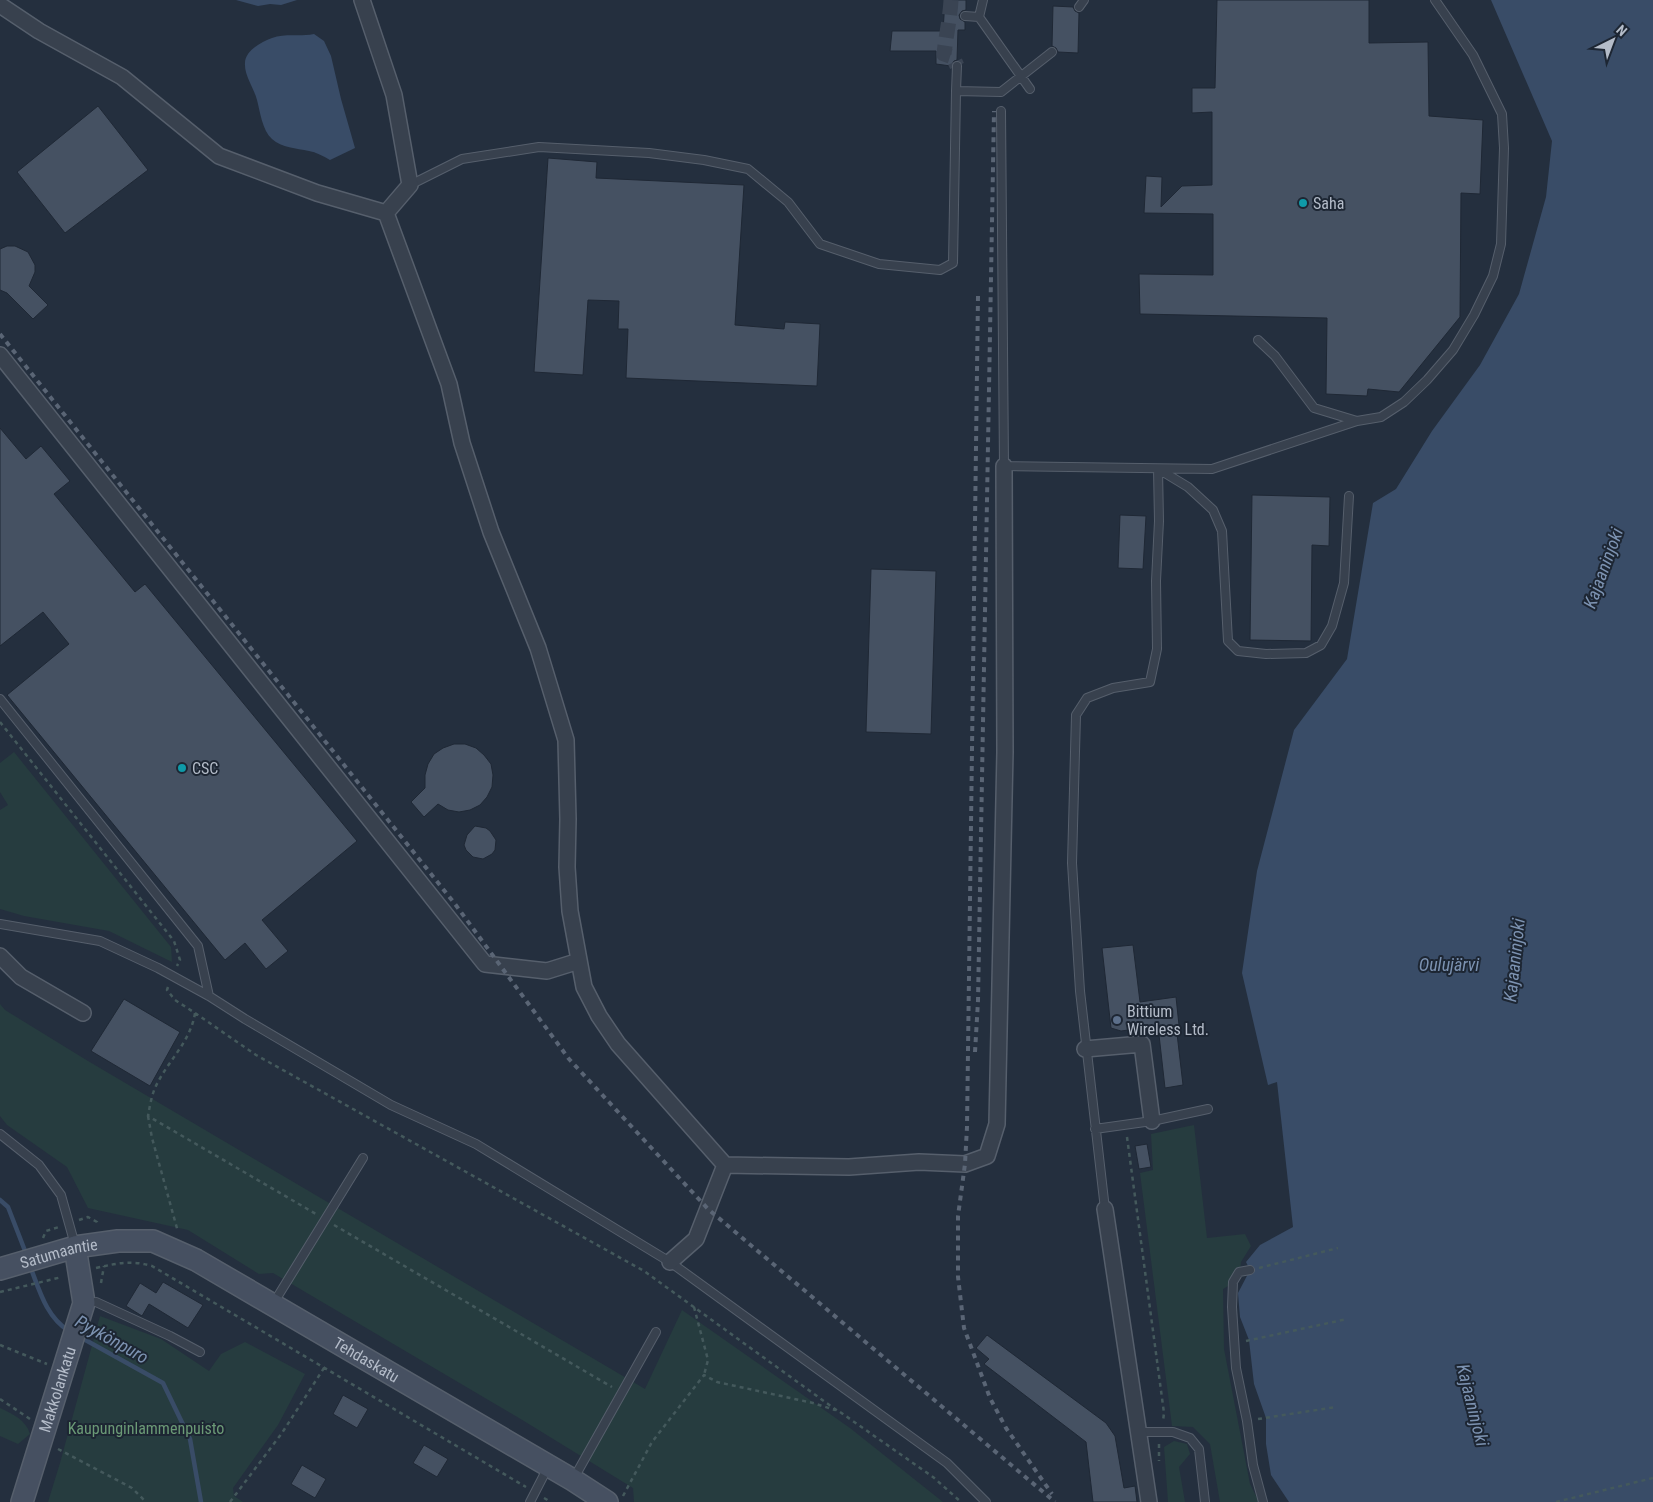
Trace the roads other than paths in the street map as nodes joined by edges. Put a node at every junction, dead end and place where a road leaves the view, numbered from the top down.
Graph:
1 (362, 0) edge
2 (983, 0) edge
3 (1084, 0) edge
4 (1435, 0) edge
5 (0, 5) edge
6 (1079, 7) dead end
7 (965, 16) dead end
8 (980, 17) junction
9 (1052, 52) dead end
10 (957, 66) tunnel mouth
11 (1020, 76) junction
12 (1030, 88) dead end
13 (956, 91) junction
14 (1002, 111) dead end
15 (410, 185) junction
16 (386, 213) junction
17 (1258, 340) dead end
18 (0, 355) edge
19 (1357, 421) junction
20 (1004, 466) junction
21 (1158, 469) junction
22 (1349, 496) dead end
23 (0, 699) edge
24 (0, 924) edge
25 (0, 956) edge
26 (579, 961) junction
27 (209, 996) junction
28 (83, 1013) dead end
29 (1085, 1049) junction
30 (1208, 1109) dead end
31 (1152, 1121) junction
32 (1095, 1129) junction
33 (0, 1134) edge
34 (363, 1158) dead end
35 (725, 1165) junction
36 (1105, 1210) joint
37 (118, 1242) joint
38 (76, 1247) junction
39 (670, 1262) junction
40 (0, 1269) edge
41 (1250, 1270) road end
42 (96, 1302) dead end
43 (273, 1304) junction
44 (656, 1332) dead end
45 (200, 1352) dead end
46 (1138, 1432) junction
47 (548, 1466) junction
48 (573, 1480) junction
49 (22, 1502) edge
50 (530, 1502) edge
51 (607, 1502) edge
52 (986, 1502) edge
53 (1149, 1502) edge
54 (1205, 1502) edge
55 (1263, 1502) edge

1 - 15 street
2 - 8 lane
3 - 6 lane
4 - 19 lane
5 - 16 street
7 - 8 lane
8 - 11 lane
9 - 11 lane
10 - 13 lane
11 - 12 lane
11 - 13 lane
13 - 15 lane
14 - 20 lane
15 - 16 street
16 - 26 street
17 - 19 lane
18 - 26 street
19 - 21 lane
20 - 21 lane
20 - 35 street
21 - 22 lane
21 - 29 lane
23 - 27 lane
24 - 27 lane
25 - 28 street
26 - 35 street
27 - 39 lane
29 - 31 street
29 - 32 lane
30 - 31 lane
31 - 32 lane
32 - 36 lane
33 - 38 lane
34 - 43 lane
35 - 39 street
36 - 46 street
37 - 38 street, Satumaantie
37 - 43 street, Tehdaskatu
38 - 40 street, Satumaantie
38 - 49 street, Makkolankatu
39 - 52 lane
41 - 55 lane
42 - 45 lane
43 - 47 street, Tehdaskatu
44 - 48 lane
46 - 53 street
46 - 54 lane
47 - 48 street, Tehdaskatu
47 - 50 lane
48 - 51 street, Tehdaskatu

